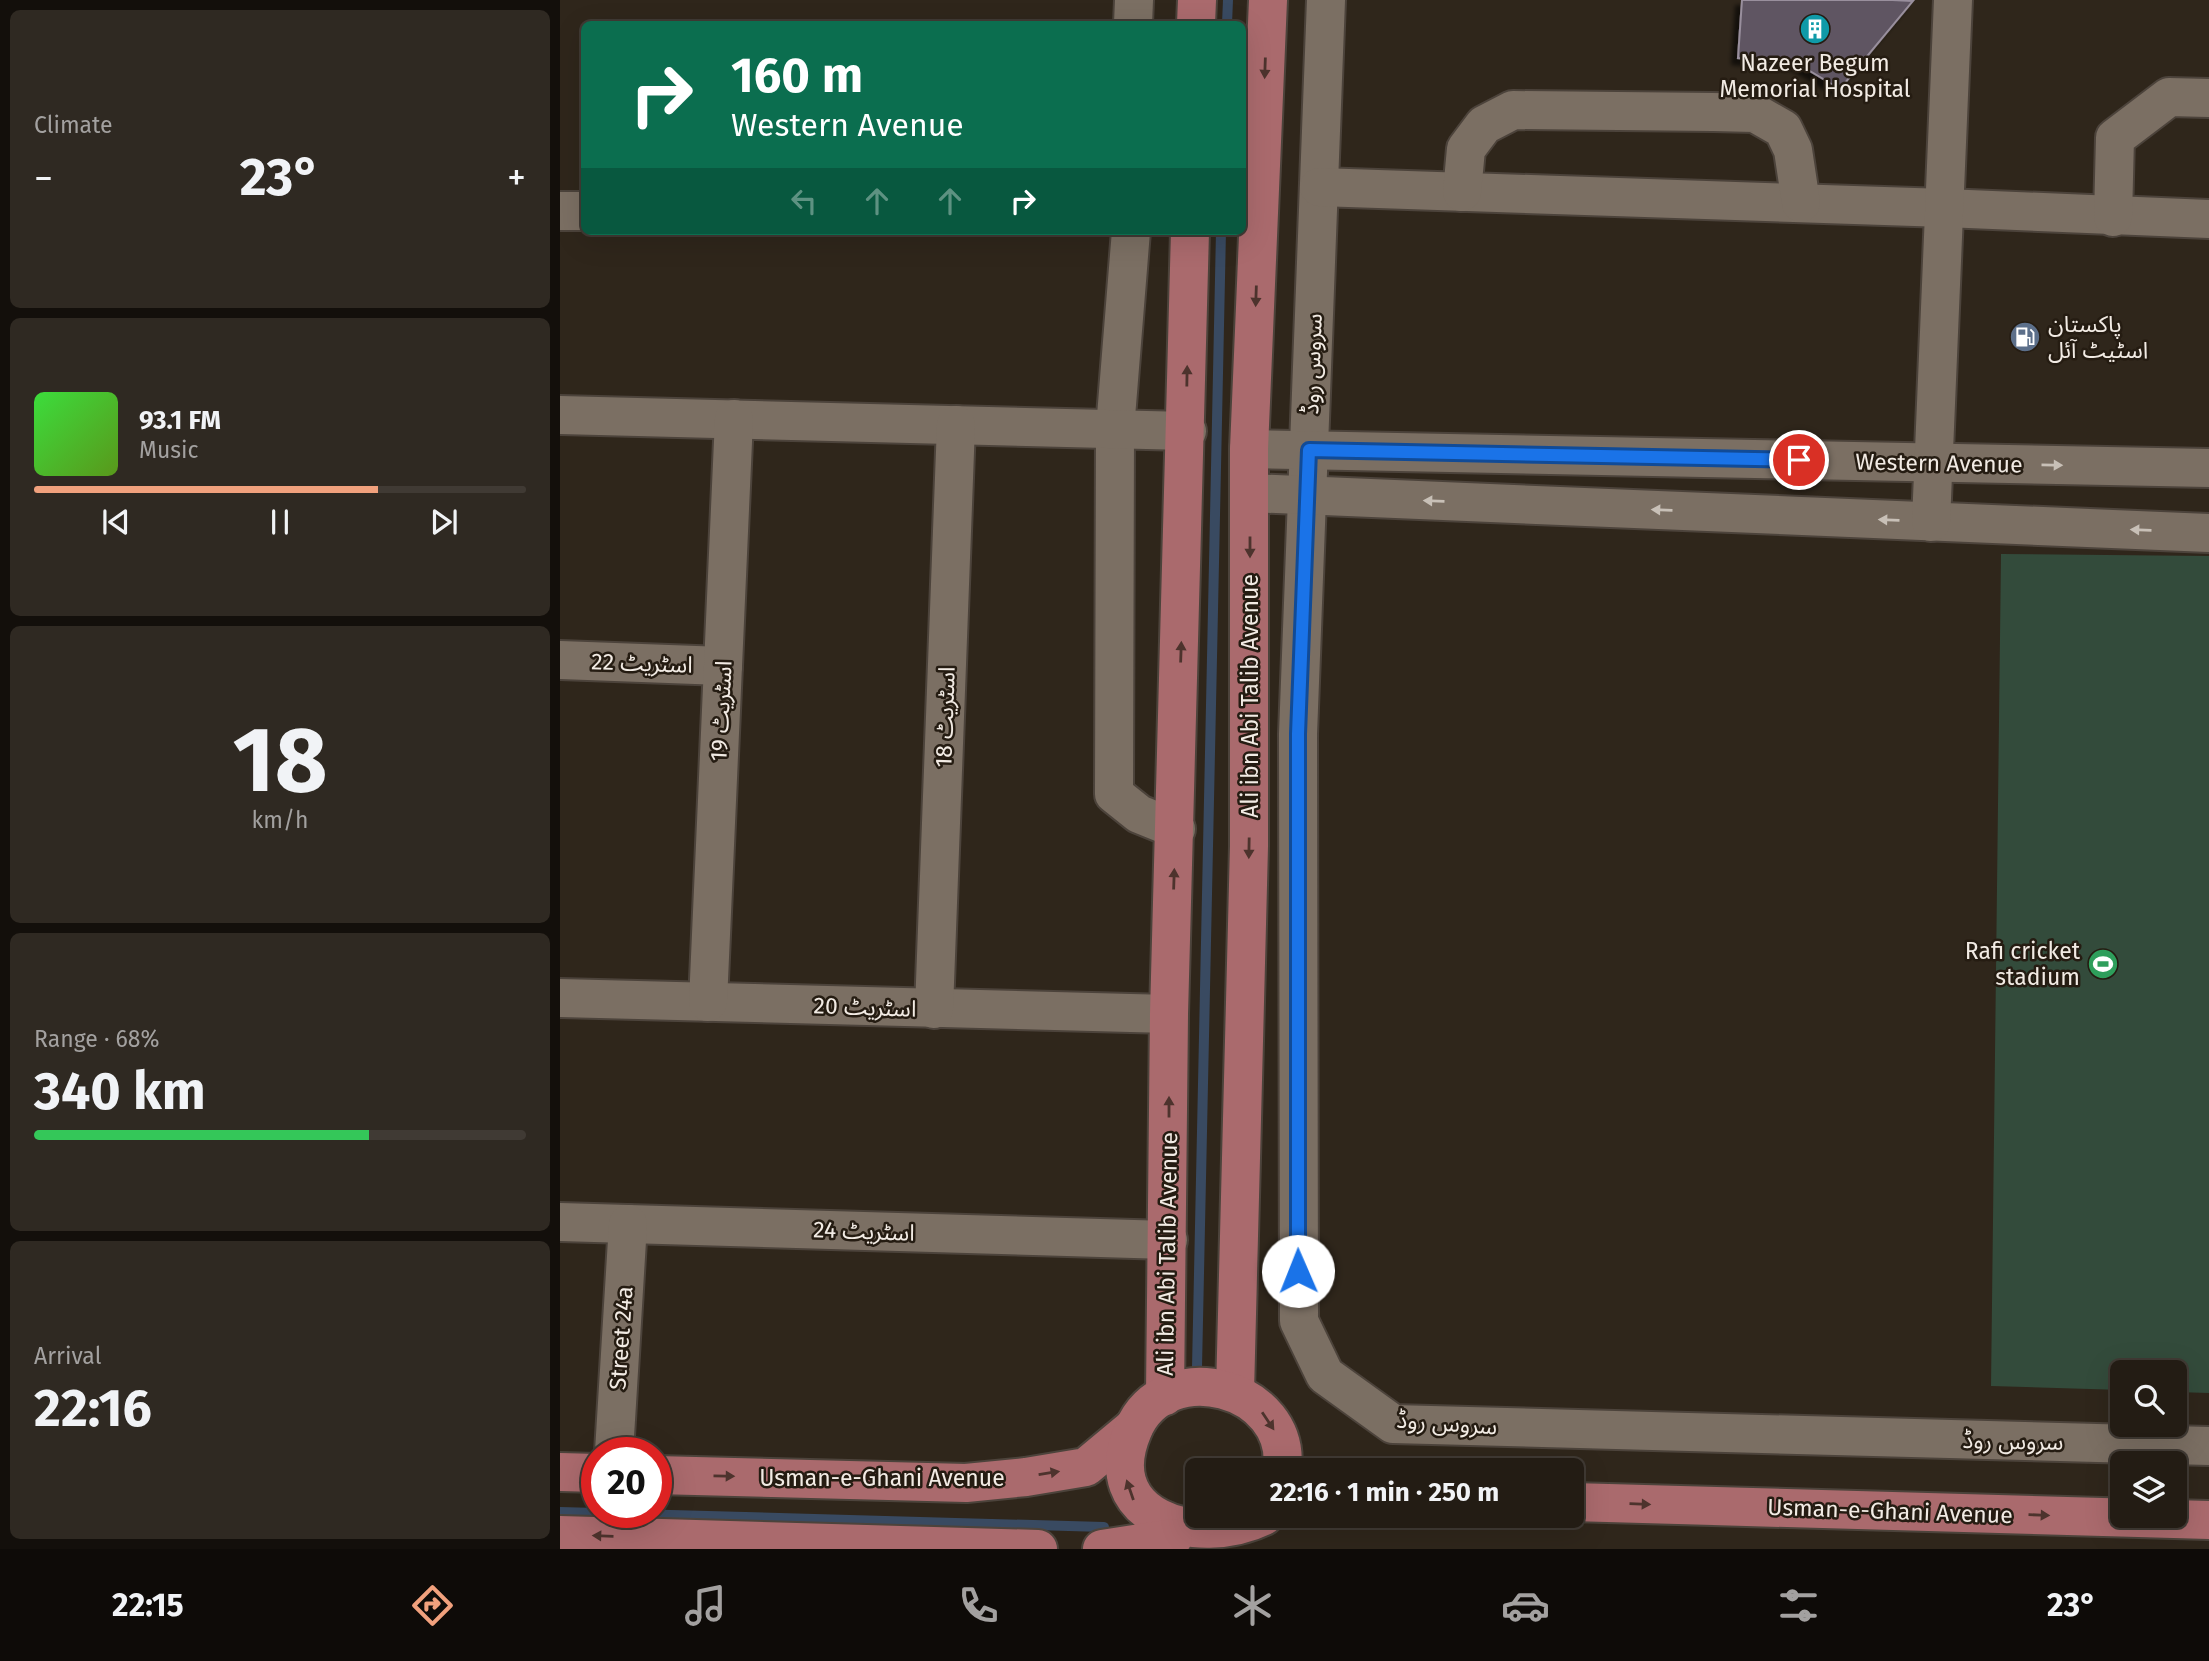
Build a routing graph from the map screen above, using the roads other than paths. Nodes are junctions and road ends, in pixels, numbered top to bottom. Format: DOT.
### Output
graph roads {
  1 [pos="1133,0"];
  2 [pos="1197,0"];
  3 [pos="1268,0"];
  4 [pos="1326,0"];
  5 [pos="1952,0"];
  6 [pos="1133,21"];
  7 [pos="1196,21"];
  8 [pos="2209,98"];
  9 [pos="1319,187"];
  10 [pos="1462,192"];
  11 [pos="1801,203"];
  12 [pos="1945,208"];
  13 [pos="560,211"];
  14 [pos="581,211"];
  15 [pos="2113,217"];
  16 [pos="2209,219"];
  17 [pos="1131,235"];
  18 [pos="1190,235"];
  19 [pos="560,415"];
  20 [pos="734,419"];
  21 [pos="956,425"];
  22 [pos="1115,429"];
  23 [pos="1186,431"];
  24 [pos="1249,449"];
  25 [pos="1309,450"];
  26 [pos="1935,463"];
  27 [pos="2209,468"];
  28 [pos="1250,493"];
  29 [pos="1307,495"];
  30 [pos="1931,522"];
  31 [pos="2209,533"];
  32 [pos="560,660"];
  33 [pos="723,666"];
  34 [pos="1176,829"];
  35 [pos="560,998"];
  36 [pos="708,1002"];
  37 [pos="934,1009"];
  38 [pos="1169,1014"];
  39 [pos="560,1222"];
  40 [pos="628,1224"];
  41 [pos="1168,1240"];
  42 [pos="1235,1392"];
  43 [pos="1165,1396"];
  44 [pos="1133,1427"];
  45 [pos="615,1437"];
  46 [pos="2209,1446"];
  47 [pos="1285,1458"];
  48 [pos="560,1472"];
  49 [pos="581,1473"];
  50 [pos="672,1475"];
  51 [pos="1584,1502"];
  52 [pos="2209,1520"];
  53 [pos="1251,1528"];
  54 [pos="560,1535"];
  55 [pos="1197,1543"];
  56 [pos="1038,1549"];
  57 [pos="1102,1549"];
  1 -- 6 [label="street"];
  2 -- 7 [label="main road"];
  3 -- 24 [label="main road, Ali ibn Abi Talib Avenue, one-way"];
  4 -- 9 [label="street, سروس روڈ"];
  5 -- 12 [label="street"];
  8 -- 15 [label="street"];
  9 -- 10 [label="street"];
  9 -- 25 [label="street, سروس روڈ"];
  10 -- 11 [label="street"];
  10 -- 11 [label="street"];
  11 -- 12 [label="street"];
  12 -- 15 [label="street"];
  12 -- 26 [label="street"];
  13 -- 14 [label="street"];
  15 -- 16 [label="street"];
  17 -- 22 [label="street"];
  23 -- 18 [label="main road, Ali ibn Abi Talib Avenue, one-way"];
  19 -- 20 [label="street"];
  20 -- 21 [label="street"];
  20 -- 33 [label="street, اسٹریٹ 19"];
  21 -- 22 [label="street"];
  21 -- 37 [label="street, اسٹریٹ 18"];
  22 -- 23 [label="street"];
  22 -- 34 [label="street"];
  34 -- 23 [label="main road, Ali ibn Abi Talib Avenue, one-way"];
  24 -- 25 [label="street, Western Avenue"];
  24 -- 28 [label="main road, Ali ibn Abi Talib Avenue"];
  25 -- 26 [label="street, Western Avenue"];
  25 -- 29 [label="street, سروس روڈ"];
  26 -- 27 [label="street, Western Avenue, one-way"];
  26 -- 30 [label="street"];
  28 -- 29 [label="street"];
  28 -- 42 [label="main road, Ali ibn Abi Talib Avenue, one-way"];
  30 -- 29 [label="street, one-way"];
  29 -- 46 [label="street, سروس روڈ"];
  31 -- 30 [label="street, one-way"];
  32 -- 33 [label="street, اسٹریٹ 22"];
  33 -- 36 [label="street, اسٹریٹ 19"];
  38 -- 34 [label="main road, Ali ibn Abi Talib Avenue, one-way"];
  35 -- 36 [label="street, اسٹریٹ 20"];
  36 -- 37 [label="street, اسٹریٹ 20"];
  37 -- 38 [label="street, اسٹریٹ 20"];
  41 -- 38 [label="main road, Ali ibn Abi Talib Avenue, one-way"];
  39 -- 40 [label="street, اسٹریٹ 24"];
  40 -- 41 [label="street, اسٹریٹ 24"];
  40 -- 45 [label="street, Street 24a"];
  41 -- 43 [label="main road, Ali ibn Abi Talib Avenue"];
  42 -- 43 [label="main road"];
  42 -- 47 [label="main road, one-way"];
  43 -- 44 [label="main road, Usman-e-Ghani Avenue"];
  50 -- 44 [label="main road, Usman-e-Ghani Avenue, one-way"];
  55 -- 44 [label="main road, one-way"];
  48 -- 49 [label="main road"];
  51 -- 52 [label="main road, Usman-e-Ghani Avenue, one-way"];
  53 -- 55 [label="main road"];
  56 -- 54 [label="main road, one-way"];
  55 -- 57 [label="main road"];
}
